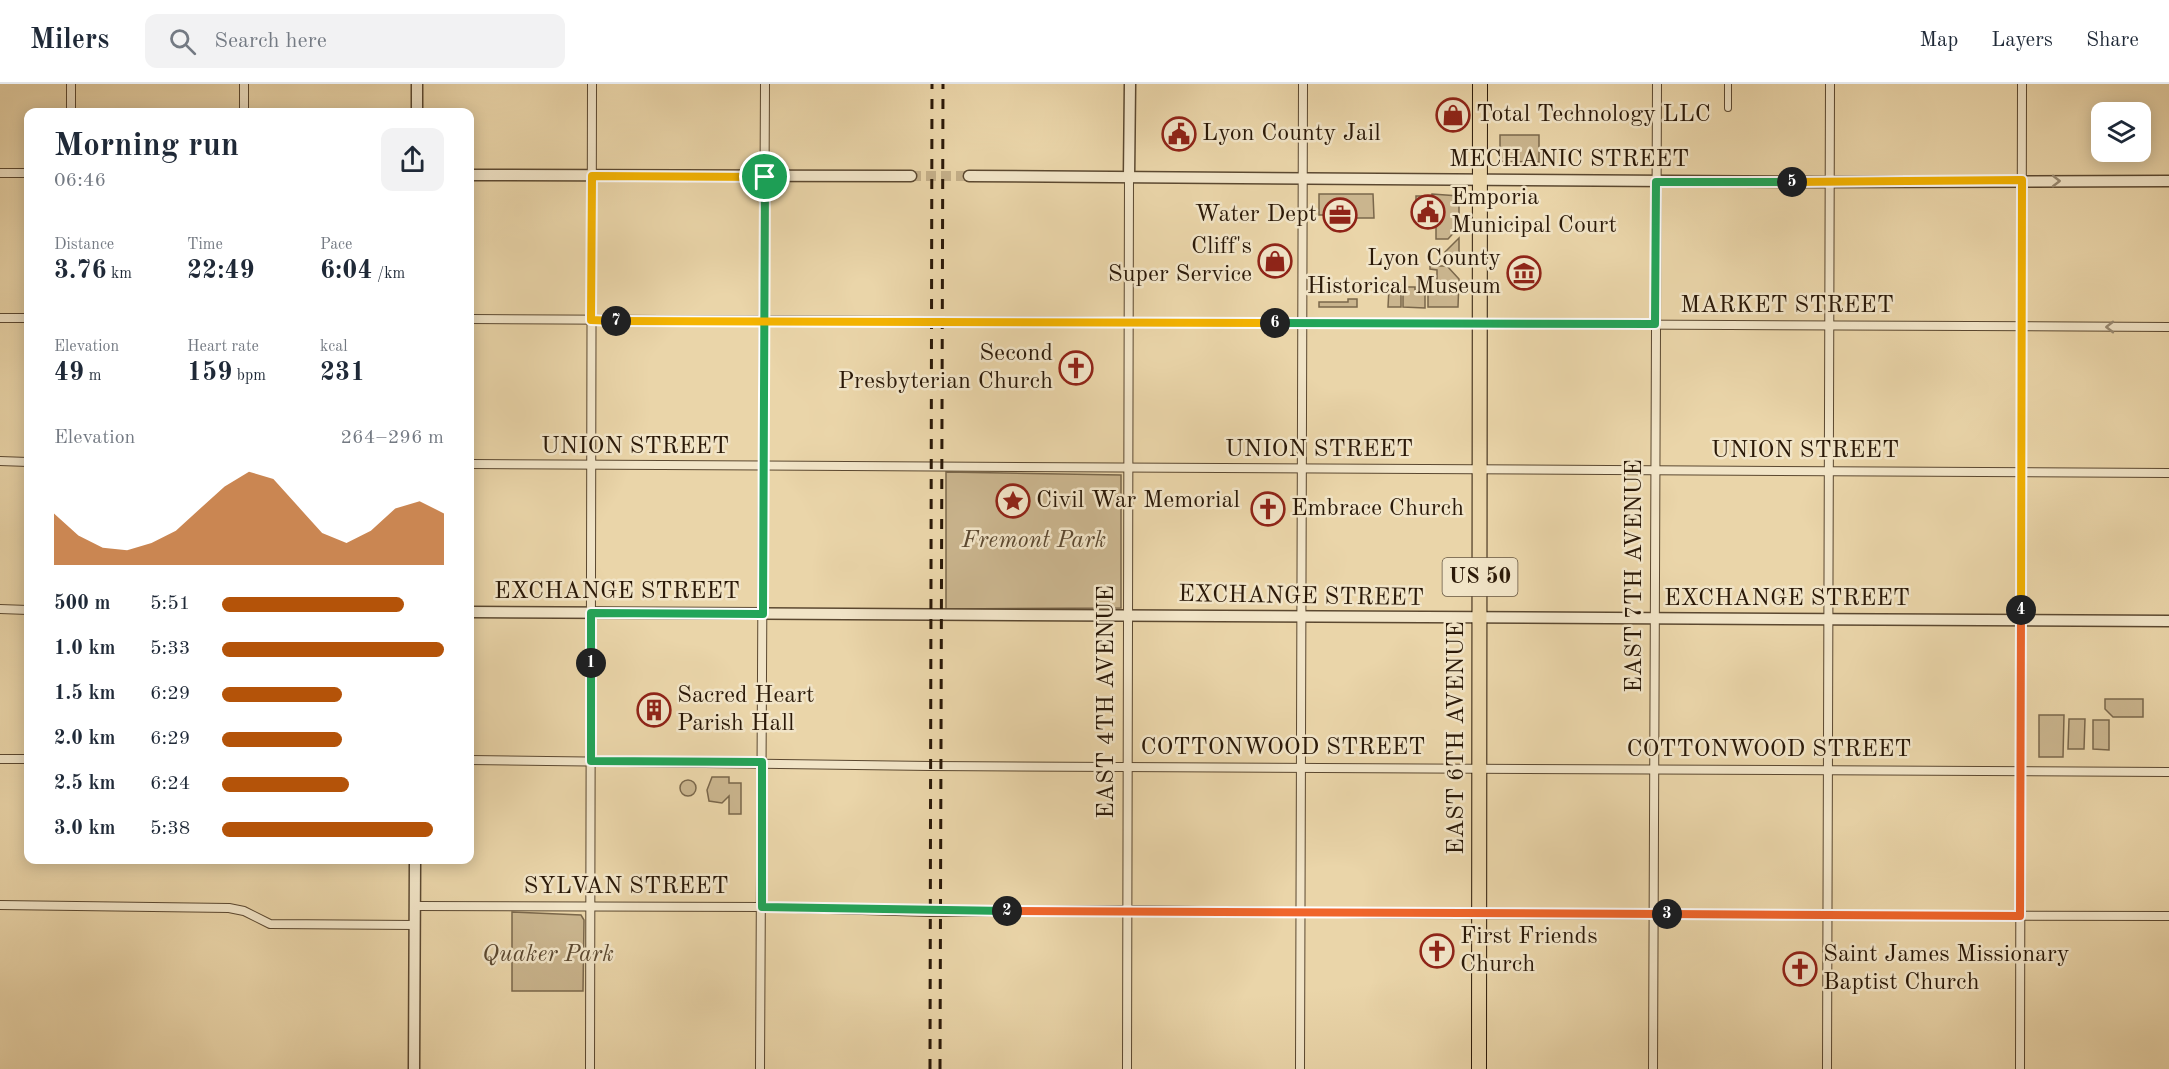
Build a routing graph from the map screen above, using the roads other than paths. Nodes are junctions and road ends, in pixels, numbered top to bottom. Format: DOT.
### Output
graph roads {
  1 [pos="71,84"];
  2 [pos="244,84"];
  3 [pos="417,84"];
  4 [pos="592,84"];
  5 [pos="765,84"];
  6 [pos="1130,84"];
  7 [pos="1303,84"];
  8 [pos="1480,84"];
  9 [pos="1657,84"];
  10 [pos="1728,84"];
  11 [pos="1830,84"];
  12 [pos="2022,84"];
  13 [pos="71,108"];
  14 [pos="244,108"];
  15 [pos="417,108"];
  16 [pos="1728,108"];
  17 [pos="0,172"];
  18 [pos="24,173"];
  19 [pos="474,176"];
  20 [pos="592,176"];
  21 [pos="911,176"];
  22 [pos="969,176"];
  23 [pos="765,177"];
  24 [pos="1129,177"];
  25 [pos="1303,180"];
  26 [pos="2022,180"];
  27 [pos="1480,181"];
  28 [pos="2169,181"];
  29 [pos="1656,182"];
  30 [pos="1829,183"];
  31 [pos="0,318"];
  32 [pos="24,318"];
  33 [pos="474,319"];
  34 [pos="591,320"];
  35 [pos="764,321"];
  36 [pos="1302,323"];
  37 [pos="1128,324"];
  38 [pos="1480,324"];
  39 [pos="1655,324"];
  40 [pos="1829,325"];
  41 [pos="2022,327"];
  42 [pos="2169,327"];
  43 [pos="0,461"];
  44 [pos="24,462"];
  45 [pos="474,464"];
  46 [pos="591,466"];
  47 [pos="763,467"];
  48 [pos="1128,469"];
  49 [pos="1302,469"];
  50 [pos="1480,470"];
  51 [pos="1655,470"];
  52 [pos="1828,471"];
  53 [pos="2021,471"];
  54 [pos="2169,473"];
  55 [pos="0,609"];
  56 [pos="24,610"];
  57 [pos="474,612"];
  58 [pos="591,613"];
  59 [pos="763,614"];
  60 [pos="1128,616"];
  61 [pos="1302,617"];
  62 [pos="1480,620"];
  63 [pos="1654,620"];
  64 [pos="2021,620"];
  65 [pos="1828,621"];
  66 [pos="2169,621"];
  67 [pos="0,759"];
  68 [pos="24,759"];
  69 [pos="474,760"];
  70 [pos="591,761"];
  71 [pos="762,762"];
  72 [pos="1128,766"];
  73 [pos="1301,767"];
  74 [pos="1479,768"];
  75 [pos="1654,769"];
  76 [pos="1828,769"];
  77 [pos="2020,771"];
  78 [pos="2169,772"];
  79 [pos="415,864"];
  80 [pos="0,905"];
  81 [pos="415,906"];
  82 [pos="591,906"];
  83 [pos="762,907"];
  84 [pos="1128,910"];
  85 [pos="1300,913"];
  86 [pos="1654,914"];
  87 [pos="1827,914"];
  88 [pos="1479,915"];
  89 [pos="2020,916"];
  90 [pos="2169,916"];
  91 [pos="415,925"];
  92 [pos="414,1069"];
  93 [pos="590,1069"];
  94 [pos="760,1069"];
  95 [pos="1127,1069"];
  96 [pos="1300,1069"];
  97 [pos="1479,1069"];
  98 [pos="1653,1069"];
  99 [pos="1827,1069"];
  100 [pos="2019,1069"];
  1 -- 13 [label="street"];
  2 -- 14 [label="street"];
  3 -- 15 [label="street"];
  4 -- 20 [label="street"];
  5 -- 23 [label="street"];
  6 -- 24 [label="street, EAST 4TH AVENUE"];
  7 -- 25 [label="street"];
  8 -- 27 [label="main road, EAST 6TH AVENUE / US 50"];
  9 -- 29 [label="street, EAST 7TH AVENUE"];
  10 -- 16 [label="street"];
  11 -- 30 [label="street"];
  12 -- 26 [label="street"];
  17 -- 18 [label="street"];
  19 -- 20 [label="street"];
  20 -- 23 [label="street"];
  20 -- 34 [label="street"];
  21 -- 23 [label="street"];
  22 -- 24 [label="street, MECHANIC STREET"];
  23 -- 35 [label="street"];
  24 -- 25 [label="street, MECHANIC STREET"];
  24 -- 37 [label="street, EAST 4TH AVENUE"];
  25 -- 27 [label="street, MECHANIC STREET"];
  25 -- 36 [label="street"];
  26 -- 28 [label="street, MECHANIC STREET, one-way"];
  26 -- 30 [label="street, MECHANIC STREET"];
  26 -- 41 [label="street"];
  27 -- 29 [label="street, MECHANIC STREET"];
  27 -- 38 [label="main road, EAST 6TH AVENUE / US 50"];
  29 -- 30 [label="street, MECHANIC STREET"];
  29 -- 39 [label="street, EAST 7TH AVENUE"];
  30 -- 40 [label="street"];
  31 -- 32 [label="street"];
  33 -- 34 [label="street, MARKET STREET"];
  34 -- 35 [label="street, MARKET STREET"];
  34 -- 46 [label="street"];
  35 -- 37 [label="street, MARKET STREET"];
  35 -- 47 [label="street"];
  36 -- 37 [label="street, MARKET STREET"];
  36 -- 38 [label="street, MARKET STREET"];
  36 -- 49 [label="street"];
  37 -- 48 [label="street, EAST 4TH AVENUE"];
  38 -- 39 [label="street, MARKET STREET"];
  38 -- 50 [label="main road, EAST 6TH AVENUE / US 50"];
  39 -- 40 [label="street, MARKET STREET"];
  39 -- 51 [label="street, EAST 7TH AVENUE"];
  40 -- 41 [label="street, MARKET STREET"];
  40 -- 52 [label="street"];
  42 -- 41 [label="street, MARKET STREET, one-way"];
  41 -- 53 [label="street"];
  43 -- 44 [label="street"];
  45 -- 46 [label="street, UNION STREET"];
  46 -- 47 [label="street, UNION STREET"];
  46 -- 58 [label="street"];
  47 -- 48 [label="street, UNION STREET"];
  47 -- 59 [label="street"];
  48 -- 49 [label="street, UNION STREET"];
  48 -- 60 [label="street, EAST 4TH AVENUE"];
  49 -- 50 [label="street, UNION STREET"];
  49 -- 61 [label="street"];
  50 -- 51 [label="street, UNION STREET"];
  50 -- 62 [label="main road, EAST 6TH AVENUE / US 50"];
  51 -- 52 [label="street, UNION STREET"];
  51 -- 63 [label="street, EAST 7TH AVENUE"];
  52 -- 53 [label="street, UNION STREET"];
  52 -- 65 [label="street"];
  53 -- 54 [label="street, UNION STREET"];
  53 -- 64 [label="street"];
  55 -- 56 [label="street"];
  57 -- 58 [label="street, EXCHANGE STREET"];
  58 -- 59 [label="street, EXCHANGE STREET"];
  58 -- 70 [label="street"];
  59 -- 60 [label="street, EXCHANGE STREET"];
  59 -- 71 [label="street"];
  60 -- 61 [label="street, EXCHANGE STREET"];
  60 -- 72 [label="street, EAST 4TH AVENUE"];
  61 -- 62 [label="street, EXCHANGE STREET"];
  61 -- 73 [label="street"];
  62 -- 63 [label="street, EXCHANGE STREET"];
  62 -- 74 [label="main road, EAST 6TH AVENUE / US 50"];
  63 -- 65 [label="street, EXCHANGE STREET"];
  63 -- 75 [label="street, EAST 7TH AVENUE"];
  64 -- 65 [label="street, EXCHANGE STREET"];
  64 -- 66 [label="street, EXCHANGE STREET"];
  64 -- 77 [label="street"];
  65 -- 76 [label="street"];
  67 -- 68 [label="street"];
  69 -- 70 [label="street, COTTONWOOD STREET"];
  70 -- 71 [label="street, COTTONWOOD STREET"];
  70 -- 82 [label="street"];
  71 -- 72 [label="street, COTTONWOOD STREET"];
  71 -- 83 [label="street"];
  72 -- 73 [label="street, COTTONWOOD STREET"];
  72 -- 84 [label="street, EAST 4TH AVENUE"];
  73 -- 74 [label="street, COTTONWOOD STREET"];
  73 -- 85 [label="street"];
  74 -- 75 [label="street, COTTONWOOD STREET"];
  74 -- 88 [label="main road, EAST 6TH AVENUE / US 50"];
  75 -- 76 [label="street, COTTONWOOD STREET"];
  75 -- 86 [label="street, EAST 7TH AVENUE"];
  76 -- 77 [label="street, COTTONWOOD STREET"];
  76 -- 87 [label="street"];
  77 -- 78 [label="street, COTTONWOOD STREET"];
  77 -- 89 [label="street"];
  79 -- 81 [label="street"];
  80 -- 91 [label="street"];
  81 -- 82 [label="street, SYLVAN STREET"];
  81 -- 91 [label="street"];
  82 -- 83 [label="street, SYLVAN STREET"];
  82 -- 93 [label="street"];
  83 -- 84 [label="street, SYLVAN STREET"];
  83 -- 94 [label="street"];
  84 -- 85 [label="street, SYLVAN STREET"];
  84 -- 95 [label="street, EAST 4TH AVENUE"];
  85 -- 88 [label="street, SYLVAN STREET"];
  85 -- 96 [label="street"];
  86 -- 87 [label="street, SYLVAN STREET"];
  86 -- 88 [label="street, SYLVAN STREET"];
  86 -- 98 [label="street, EAST 7TH AVENUE"];
  87 -- 89 [label="street, SYLVAN STREET"];
  87 -- 99 [label="street"];
  88 -- 97 [label="main road, EAST 6TH AVENUE / US 50"];
  89 -- 90 [label="street, SYLVAN STREET"];
  89 -- 100 [label="street"];
  91 -- 92 [label="street"];
}
